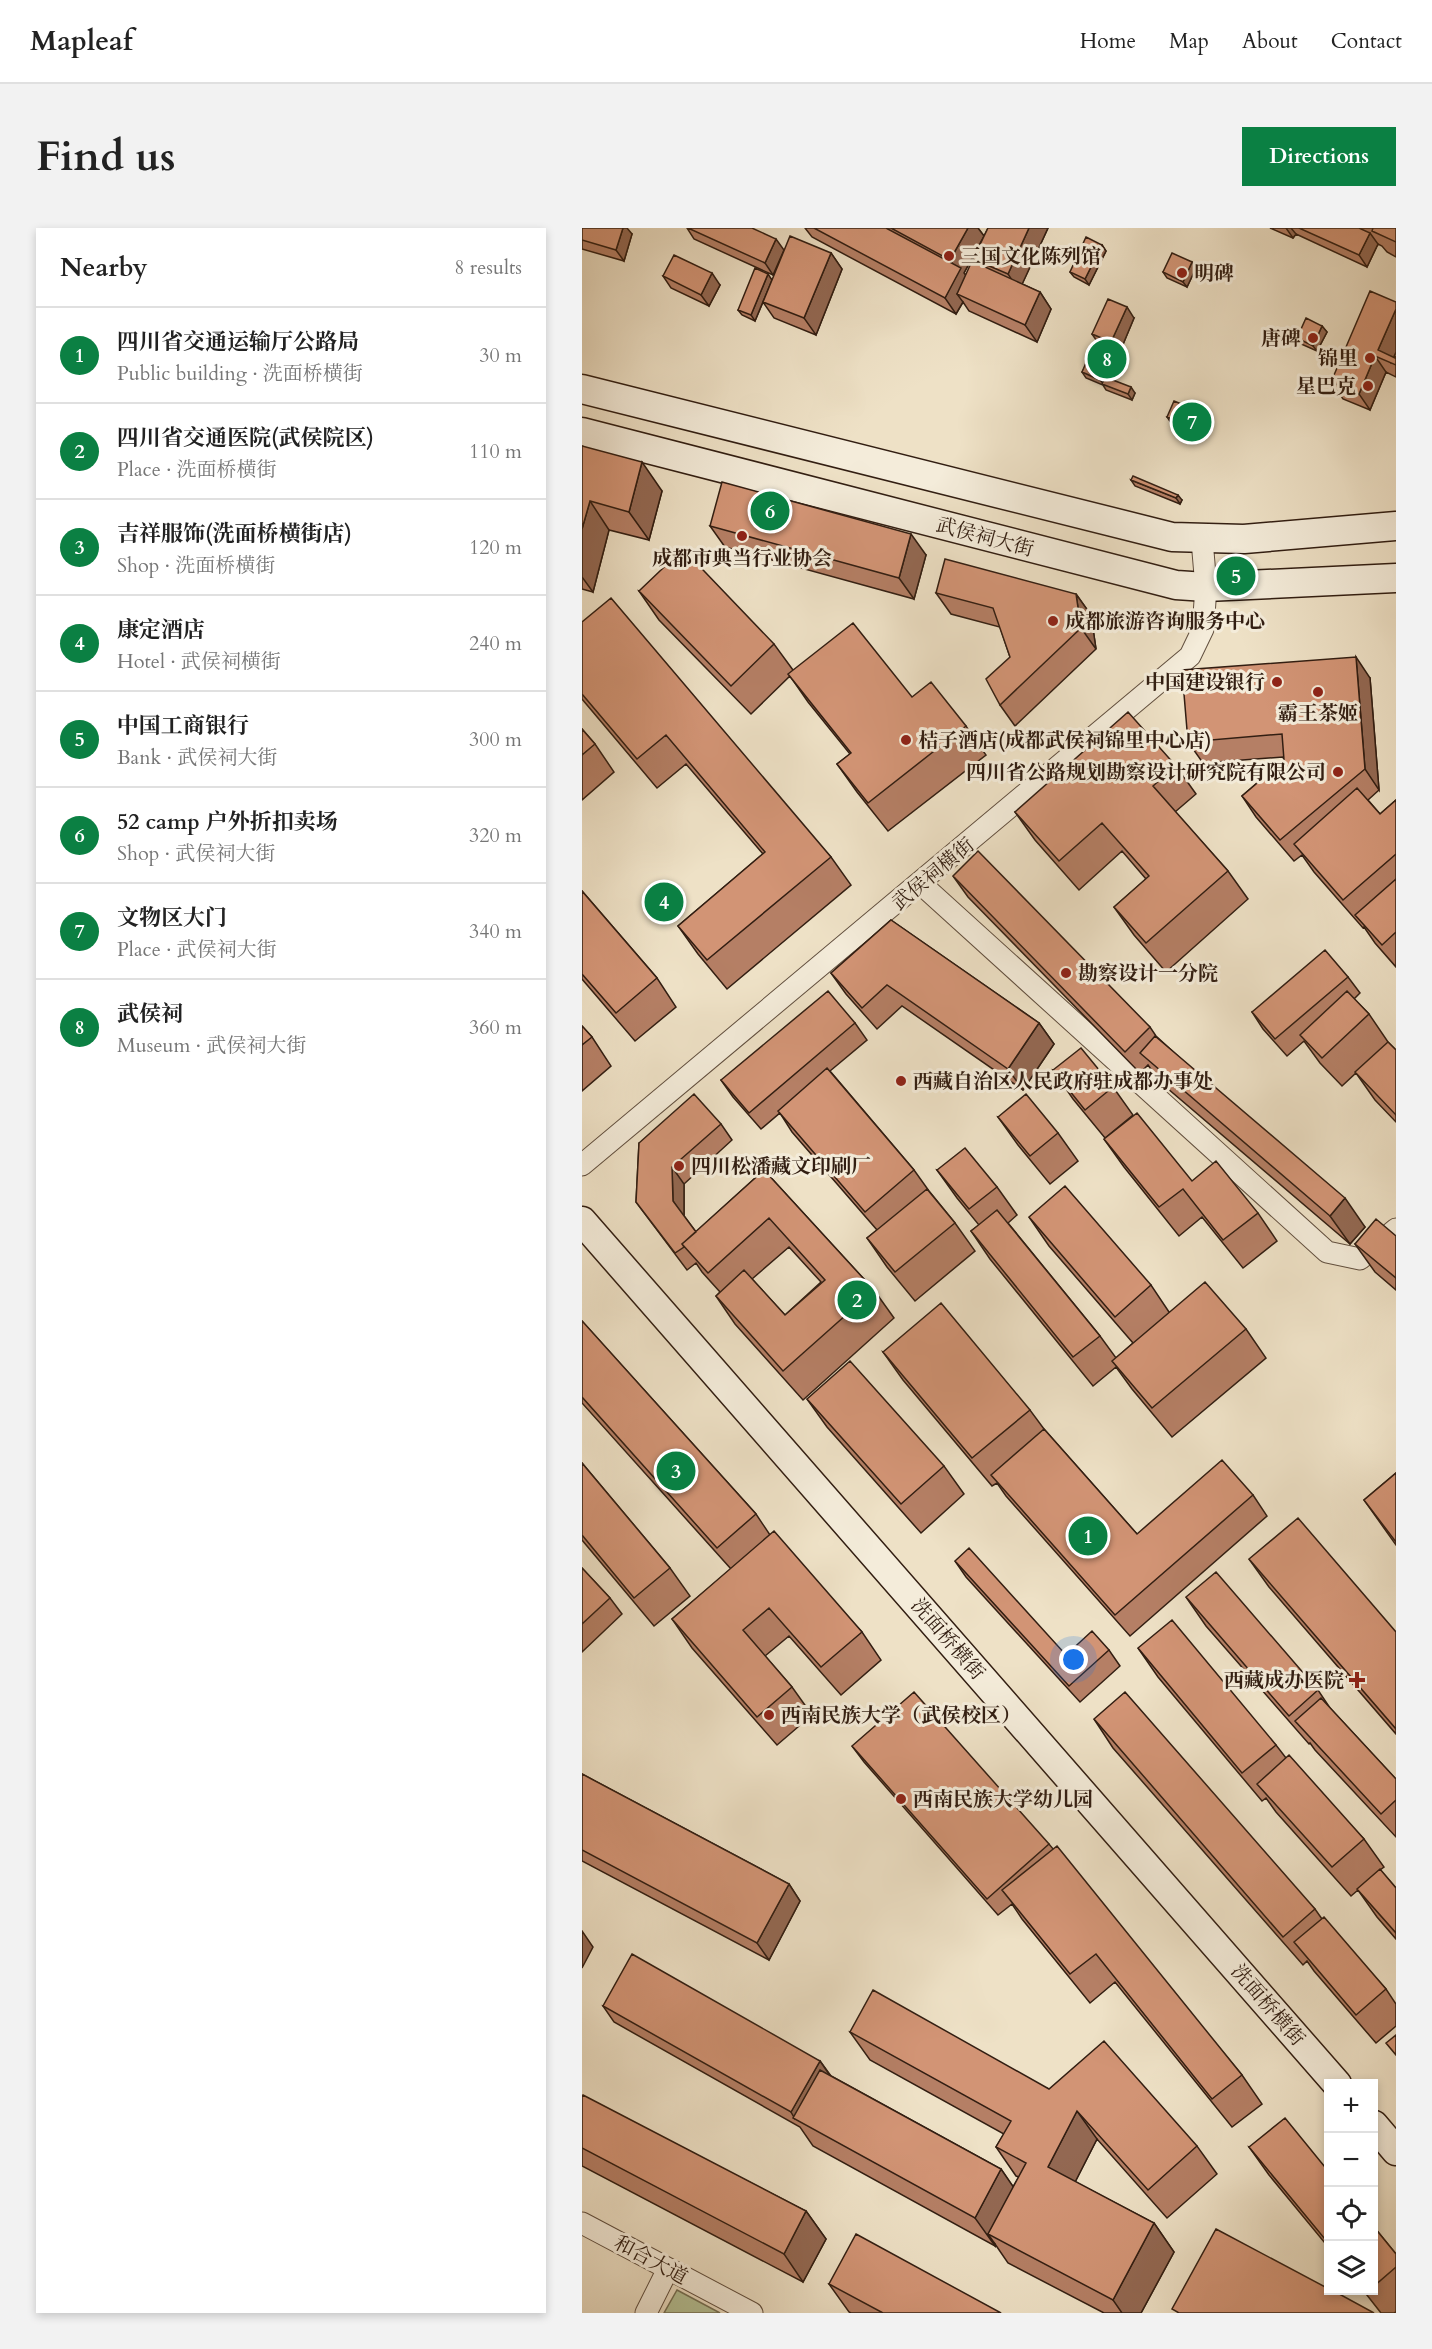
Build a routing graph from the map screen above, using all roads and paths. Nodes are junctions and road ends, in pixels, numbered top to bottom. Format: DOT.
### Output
graph roads {
  1 [pos="582,389"];
  2 [pos="582,432"];
  3 [pos="1396,526"];
  4 [pos="1202,540"];
  5 [pos="1396,578"];
  6 [pos="1206,587"];
  7 [pos="921,884"];
  8 [pos="582,1165"];
  9 [pos="582,1221"];
  10 [pos="1396,1229"];
  11 [pos="1333,2079"];
  12 [pos="1378,2131"];
  13 [pos="1396,2151"];
  14 [pos="582,2223"];
  15 [pos="668,2269"];
  16 [pos="646,2313"];
  17 [pos="752,2313"];
  1 -- 4 [label="main road"];
  2 -- 6 [label="main road, 武侯祠大街"];
  3 -- 4 [label="main road"];
  4 -- 6 [label="street, 武侯祠横街"];
  5 -- 6 [label="main road, 武侯祠大街"];
  6 -- 7 [label="street, 武侯祠横街"];
  7 -- 8 [label="street, 武侯祠横街"];
  7 -- 10 [label="street"];
  9 -- 11 [label="main road, 洗面桥横街"];
  12 -- 13 [label="main road"];
  14 -- 15 [label="street, 和合大道"];
  15 -- 16 [label="street"];
  15 -- 17 [label="street, 和合大道"];
}
